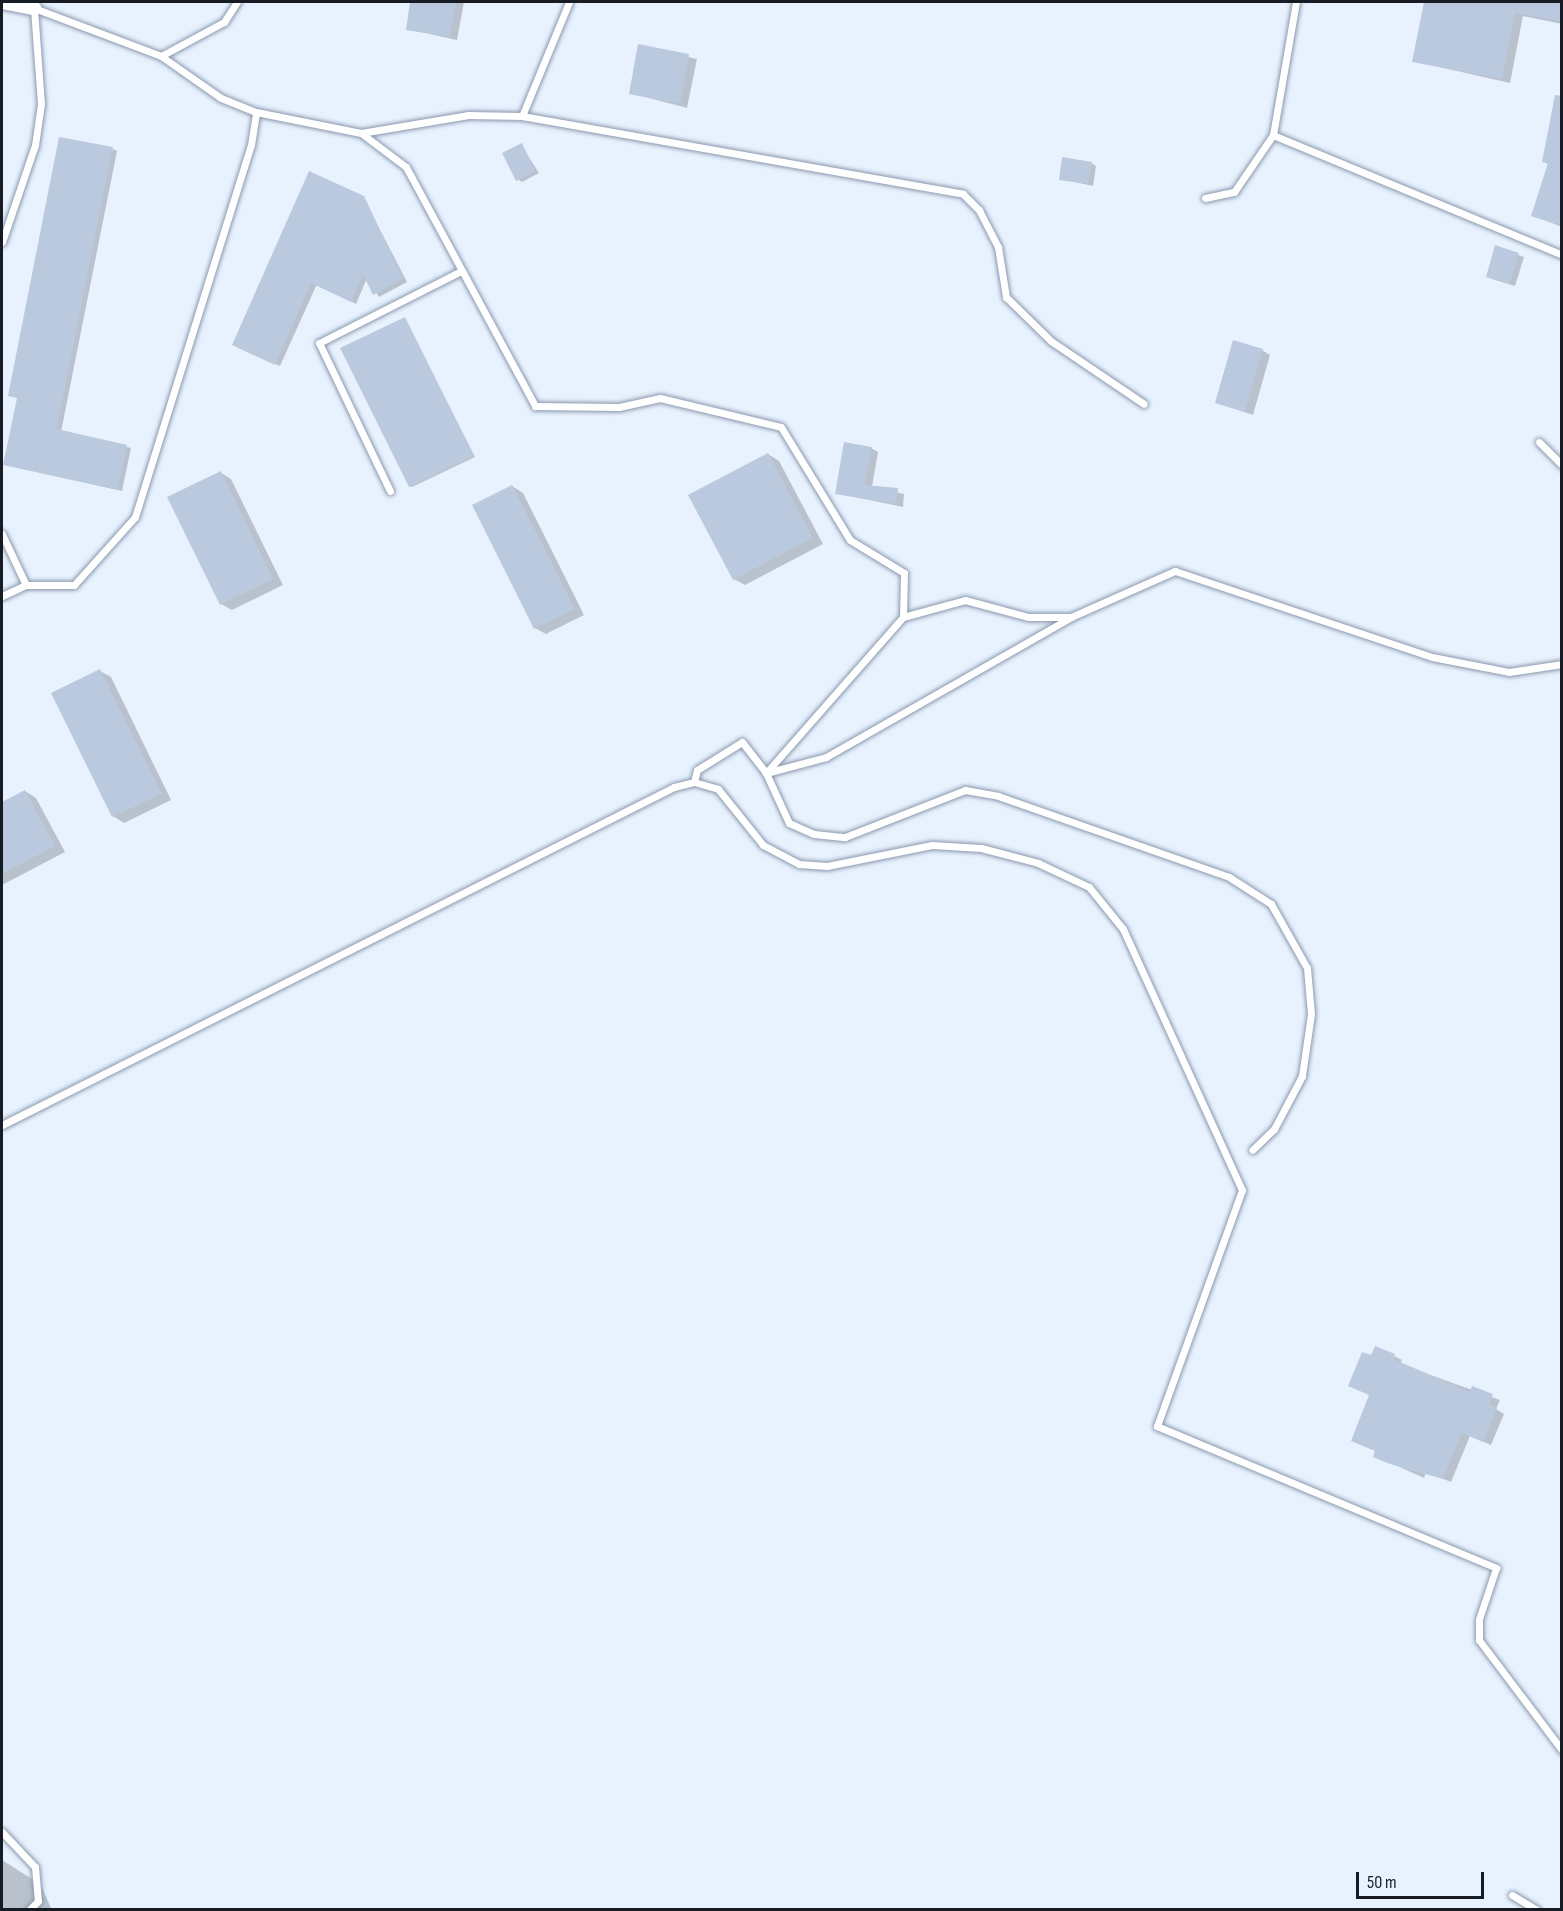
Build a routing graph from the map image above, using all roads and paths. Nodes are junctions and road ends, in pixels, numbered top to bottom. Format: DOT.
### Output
graph roads {
  1 [pos="2,2"];
  2 [pos="237,2"];
  3 [pos="569,2"];
  4 [pos="1296,2"];
  5 [pos="34,4"];
  6 [pos="161,56"];
  7 [pos="256,112"];
  8 [pos="522,116"];
  9 [pos="361,133"];
  10 [pos="1273,135"];
  11 [pos="1205,198"];
  12 [pos="2,242"];
  13 [pos="1562,255"];
  14 [pos="461,271"];
  15 [pos="1144,404"];
  16 [pos="1539,442"];
  17 [pos="1562,465"];
  18 [pos="390,491"];
  19 [pos="2,534"];
  20 [pos="26,585"];
  21 [pos="2,596"];
  22 [pos="903,617"];
  23 [pos="1071,617"];
  24 [pos="1562,664"];
  25 [pos="766,773"];
  26 [pos="694,782"];
  27 [pos="2,1125"];
  28 [pos="1252,1150"];
  29 [pos="1562,1750"];
  30 [pos="2,1832"];
  31 [pos="1512,1895"];
  32 [pos="29,1910"];
  33 [pos="1537,1910"];
  1 -- 5 [label="street"];
  2 -- 6 [label="lane"];
  3 -- 8 [label="lane"];
  4 -- 10 [label="lane"];
  5 -- 6 [label="lane"];
  5 -- 12 [label="lane"];
  6 -- 7 [label="lane"];
  7 -- 9 [label="lane"];
  7 -- 20 [label="lane"];
  8 -- 9 [label="lane"];
  8 -- 15 [label="lane"];
  9 -- 14 [label="lane"];
  10 -- 11 [label="lane"];
  10 -- 13 [label="lane"];
  14 -- 18 [label="lane"];
  14 -- 22 [label="lane"];
  16 -- 17 [label="lane"];
  19 -- 20 [label="lane"];
  20 -- 21 [label="lane"];
  22 -- 23 [label="lane"];
  22 -- 25 [label="lane"];
  23 -- 24 [label="lane"];
  23 -- 25 [label="lane"];
  25 -- 26 [label="lane"];
  25 -- 28 [label="lane"];
  26 -- 27 [label="lane"];
  26 -- 29 [label="lane"];
  30 -- 32 [label="lane"];
  31 -- 33 [label="lane"];
}
